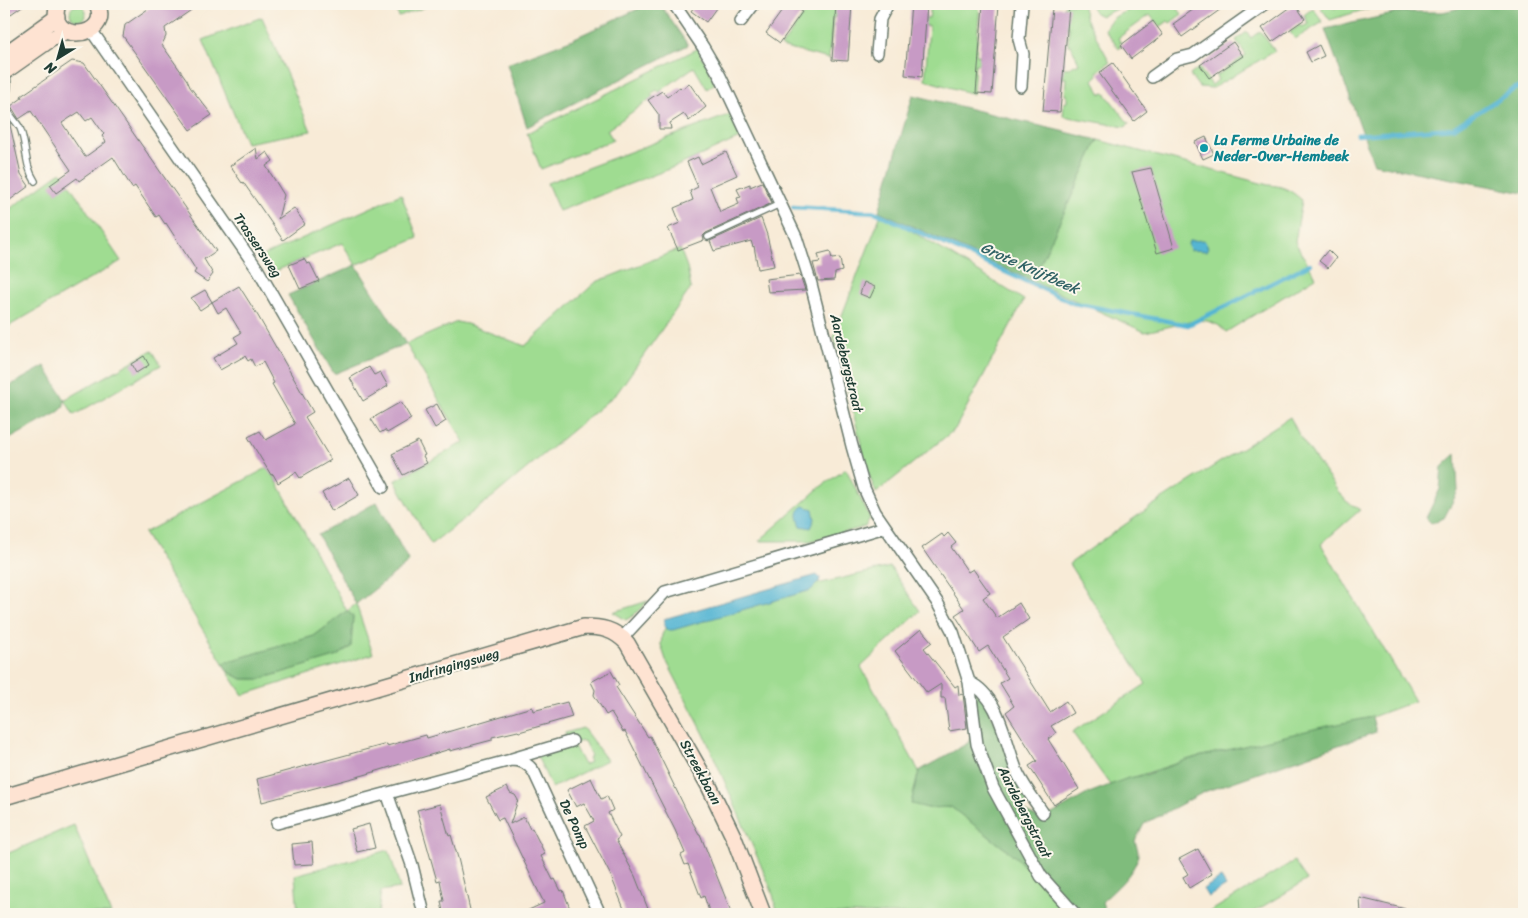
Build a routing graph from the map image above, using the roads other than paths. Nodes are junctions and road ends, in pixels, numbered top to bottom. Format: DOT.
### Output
graph roads {
  1 [pos="674,4"];
  2 [pos="754,4"];
  3 [pos="888,4"];
  4 [pos="1022,4"];
  5 [pos="1265,4"];
  6 [pos="100,5"];
  7 [pos="1253,7"];
  8 [pos="58,10"];
  9 [pos="741,22"];
  10 [pos="91,30"];
  11 [pos="66,31"];
  12 [pos="877,53"];
  13 [pos="4,55"];
  14 [pos="4,72"];
  15 [pos="1152,77"];
  16 [pos="1021,86"];
  17 [pos="35,181"];
  18 [pos="780,204"];
  19 [pos="708,237"];
  20 [pos="383,487"];
  21 [pos="886,527"];
  22 [pos="622,638"];
  23 [pos="969,682"];
  24 [pos="572,741"];
  25 [pos="511,760"];
  26 [pos="387,793"];
  27 [pos="4,797"];
  28 [pos="1043,813"];
  29 [pos="277,823"];
  30 [pos="424,914"];
  31 [pos="600,914"];
  32 [pos="763,914"];
  33 [pos="1075,914"];
  1 -- 18 [label="street, Aardebergstraat"];
  2 -- 9 [label="street"];
  3 -- 12 [label="street"];
  4 -- 16 [label="street"];
  5 -- 7 [label="street"];
  6 -- 10 [label="street"];
  7 -- 15 [label="street"];
  8 -- 11 [label="street"];
  8 -- 13 [label="street"];
  10 -- 11 [label="street"];
  10 -- 20 [label="street, Trassersweg"];
  11 -- 14 [label="street"];
  14 -- 17 [label="lane"];
  18 -- 19 [label="lane"];
  18 -- 21 [label="street, Aardebergstraat"];
  21 -- 22 [label="street"];
  21 -- 23 [label="street, Aardebergstraat"];
  22 -- 27 [label="street, Indringingsweg"];
  22 -- 32 [label="street, Streekbaan"];
  23 -- 28 [label="street, Aardebergstraat"];
  23 -- 33 [label="street, Aardebergstraat"];
  24 -- 25 [label="street"];
  25 -- 26 [label="street"];
  25 -- 31 [label="street, De Pomp"];
  26 -- 29 [label="street"];
  26 -- 30 [label="street"];
}
